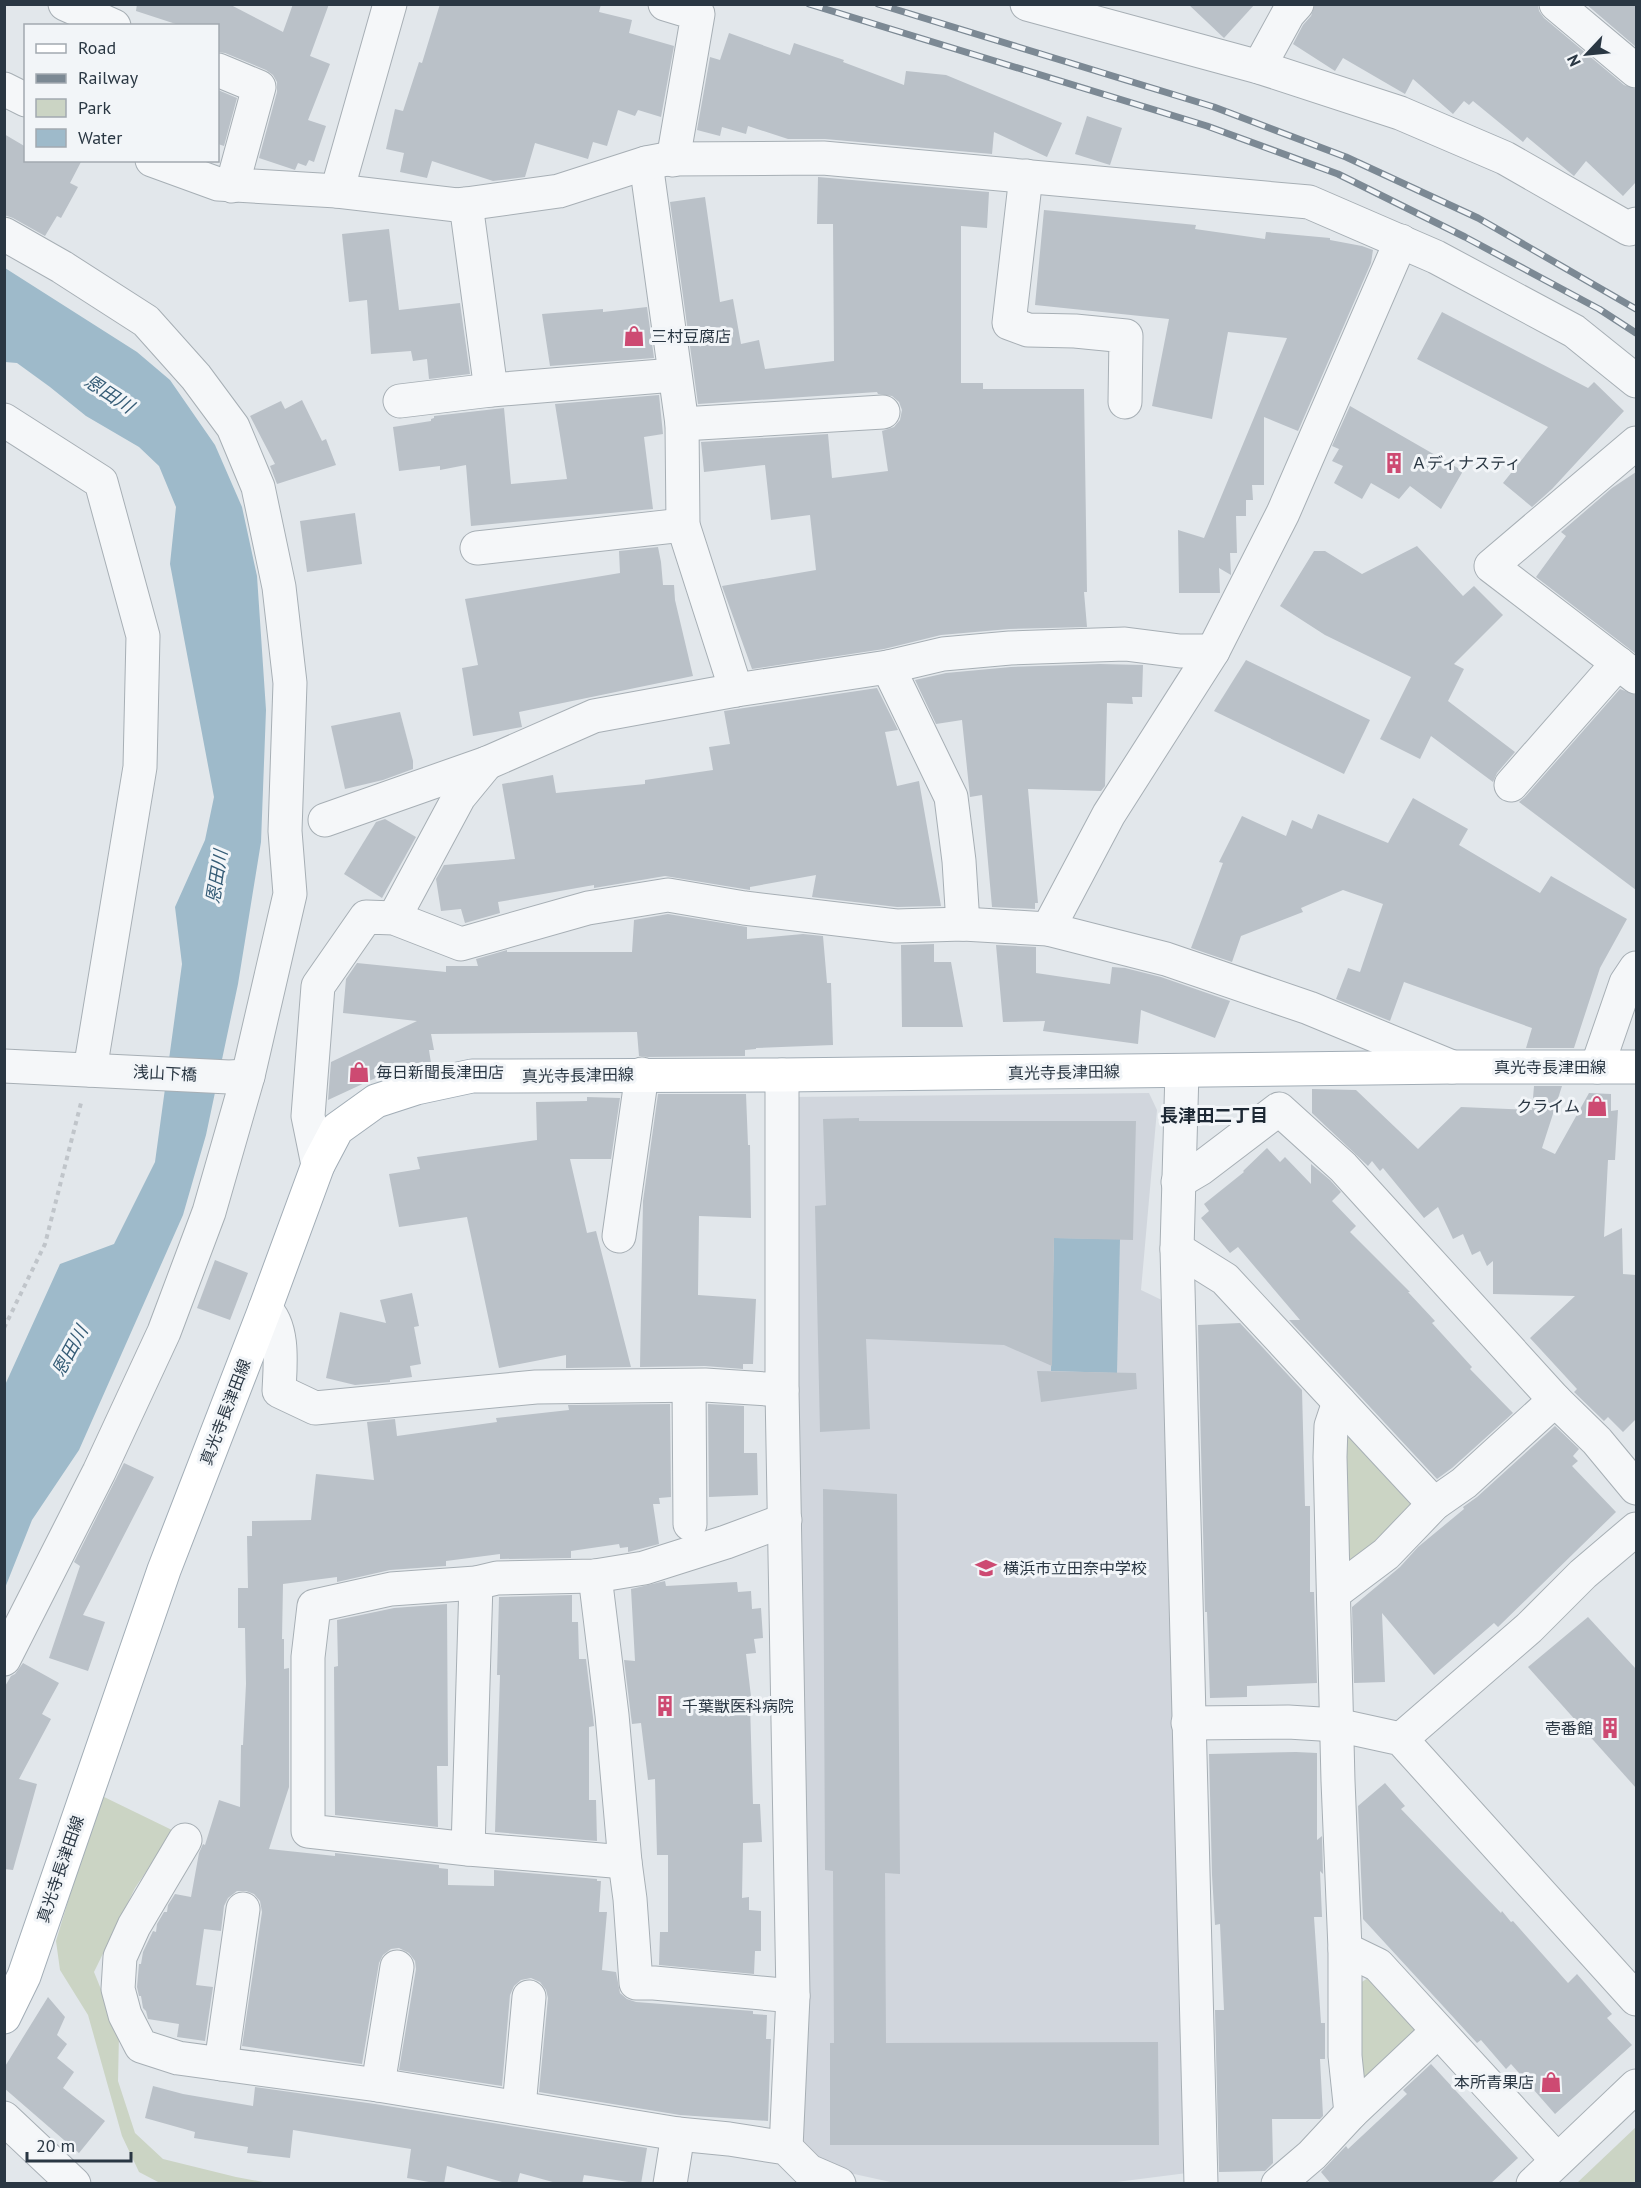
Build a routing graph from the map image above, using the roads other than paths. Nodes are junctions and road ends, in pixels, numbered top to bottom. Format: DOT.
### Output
graph roads {
  1 [pos="65,4"];
  2 [pos="390,4"];
  3 [pos="665,4"];
  4 [pos="1027,4"];
  5 [pos="1556,4"];
  6 [pos="1287,8"];
  7 [pos="110,24"];
  8 [pos="1259,67"];
  9 [pos="219,69"];
  10 [pos="1636,70"];
  11 [pos="4,89"];
  12 [pos="24,99"];
  13 [pos="158,162"];
  14 [pos="659,162"];
  15 [pos="1026,176"];
  16 [pos="232,186"];
  17 [pos="337,190"];
  18 [pos="466,204"];
  19 [pos="1636,224"];
  20 [pos="4,234"];
  21 [pos="1401,241"];
  22 [pos="674,375"];
  23 [pos="1636,381"];
  24 [pos="491,390"];
  25 [pos="400,401"];
  26 [pos="1125,402"];
  27 [pos="883,412"];
  28 [pos="4,420"];
  29 [pos="682,424"];
  30 [pos="1636,443"];
  31 [pos="683,525"];
  32 [pos="477,548"];
  33 [pos="1213,651"];
  34 [pos="888,667"];
  35 [pos="1628,670"];
  36 [pos="736,690"];
  37 [pos="487,763"];
  38 [pos="1511,785"];
  39 [pos="325,820"];
  40 [pos="394,918"];
  41 [pos="963,924"];
  42 [pos="1048,929"];
  43 [pos="1636,968"];
  44 [pos="4,1066"];
  45 [pos="1597,1066"];
  46 [pos="1452,1067"];
  47 [pos="1636,1067"];
  48 [pos="95,1070"];
  49 [pos="1182,1071"];
  50 [pos="642,1074"];
  51 [pos="782,1075"];
  52 [pos="238,1077"];
  53 [pos="318,1165"];
  54 [pos="1178,1182"];
  55 [pos="619,1236"];
  56 [pos="1177,1249"];
  57 [pos="265,1309"];
  58 [pos="689,1386"];
  59 [pos="782,1390"];
  60 [pos="1555,1400"];
  61 [pos="1339,1402"];
  62 [pos="1631,1469"];
  63 [pos="1434,1504"];
  64 [pos="785,1520"];
  65 [pos="690,1524"];
  66 [pos="1636,1529"];
  67 [pos="595,1576"];
  68 [pos="476,1583"];
  69 [pos="1334,1593"];
  70 [pos="4,1659"];
  71 [pos="1188,1723"];
  72 [pos="1337,1725"];
  73 [pos="1401,1739"];
  74 [pos="185,1840"];
  75 [pos="468,1848"];
  76 [pos="625,1862"];
  77 [pos="243,1909"];
  78 [pos="1345,1948"];
  79 [pos="397,1967"];
  80 [pos="793,1996"];
  81 [pos="529,1997"];
  82 [pos="1636,1999"];
  83 [pos="4,2017"];
  84 [pos="1438,2031"];
  85 [pos="221,2064"];
  86 [pos="378,2085"];
  87 [pos="1636,2086"];
  88 [pos="519,2107"];
  89 [pos="1351,2113"];
  90 [pos="4,2118"];
  91 [pos="678,2134"];
  92 [pos="786,2148"];
  93 [pos="1557,2160"];
  94 [pos="74,2184"];
  95 [pos="670,2184"];
  96 [pos="839,2184"];
  97 [pos="1201,2184"];
  98 [pos="1278,2184"];
  99 [pos="1533,2184"];
  1 -- 7 [label="street"];
  2 -- 17 [label="street"];
  3 -- 14 [label="street"];
  4 -- 8 [label="street"];
  5 -- 10 [label="street"];
  6 -- 8 [label="street"];
  8 -- 19 [label="street"];
  9 -- 16 [label="street"];
  11 -- 12 [label="street"];
  13 -- 16 [label="street"];
  14 -- 15 [label="street"];
  14 -- 18 [label="street"];
  14 -- 22 [label="street"];
  15 -- 21 [label="street"];
  15 -- 26 [label="street"];
  16 -- 17 [label="street"];
  17 -- 18 [label="street"];
  18 -- 24 [label="street"];
  20 -- 52 [label="street"];
  21 -- 23 [label="street"];
  21 -- 33 [label="street"];
  22 -- 24 [label="street"];
  22 -- 29 [label="street"];
  24 -- 25 [label="street"];
  27 -- 29 [label="street"];
  28 -- 48 [label="street"];
  29 -- 31 [label="street"];
  30 -- 35 [label="street"];
  31 -- 32 [label="street"];
  31 -- 36 [label="street"];
  33 -- 34 [label="street"];
  33 -- 42 [label="street"];
  34 -- 36 [label="street"];
  34 -- 41 [label="street"];
  35 -- 38 [label="street"];
  36 -- 37 [label="street"];
  37 -- 39 [label="street"];
  37 -- 40 [label="street"];
  40 -- 41 [label="street"];
  40 -- 53 [label="street"];
  41 -- 42 [label="street"];
  42 -- 46 [label="street"];
  43 -- 45 [label="street"];
  44 -- 48 [label="street, 浅山下橋"];
  45 -- 46 [label="main road, 真光寺長津田線"];
  45 -- 47 [label="main road, 真光寺長津田線"];
  46 -- 49 [label="main road, 真光寺長津田線"];
  48 -- 52 [label="street, 浅山下橋"];
  49 -- 51 [label="main road, 真光寺長津田線"];
  49 -- 54 [label="street"];
  50 -- 51 [label="main road, 真光寺長津田線"];
  50 -- 53 [label="main road, 真光寺長津田線"];
  50 -- 55 [label="street"];
  51 -- 59 [label="street"];
  52 -- 70 [label="street"];
  53 -- 57 [label="main road, 真光寺長津田線"];
  54 -- 56 [label="street"];
  54 -- 60 [label="street"];
  56 -- 61 [label="street"];
  56 -- 71 [label="street"];
  57 -- 58 [label="street"];
  57 -- 83 [label="main road, 真光寺長津田線"];
  58 -- 59 [label="street"];
  58 -- 65 [label="street"];
  59 -- 64 [label="street"];
  60 -- 62 [label="street"];
  60 -- 63 [label="street"];
  61 -- 63 [label="street"];
  61 -- 69 [label="street"];
  63 -- 69 [label="street"];
  64 -- 67 [label="street"];
  64 -- 80 [label="street"];
  66 -- 73 [label="street"];
  67 -- 68 [label="street"];
  67 -- 76 [label="street"];
  68 -- 75 [label="street"];
  68 -- 75 [label="street"];
  69 -- 72 [label="street"];
  71 -- 72 [label="street"];
  71 -- 97 [label="street"];
  72 -- 73 [label="street"];
  72 -- 78 [label="street"];
  73 -- 82 [label="street"];
  74 -- 85 [label="street"];
  75 -- 76 [label="street"];
  76 -- 80 [label="street"];
  77 -- 85 [label="street"];
  78 -- 84 [label="street"];
  78 -- 89 [label="street"];
  79 -- 86 [label="street"];
  80 -- 92 [label="street"];
  81 -- 88 [label="street"];
  84 -- 89 [label="street"];
  84 -- 93 [label="street"];
  85 -- 86 [label="street"];
  86 -- 88 [label="street"];
  87 -- 93 [label="street"];
  88 -- 91 [label="street"];
  89 -- 98 [label="street"];
  90 -- 94 [label="street"];
  91 -- 92 [label="street"];
  91 -- 95 [label="street"];
  92 -- 96 [label="street"];
  93 -- 99 [label="street"];
}
